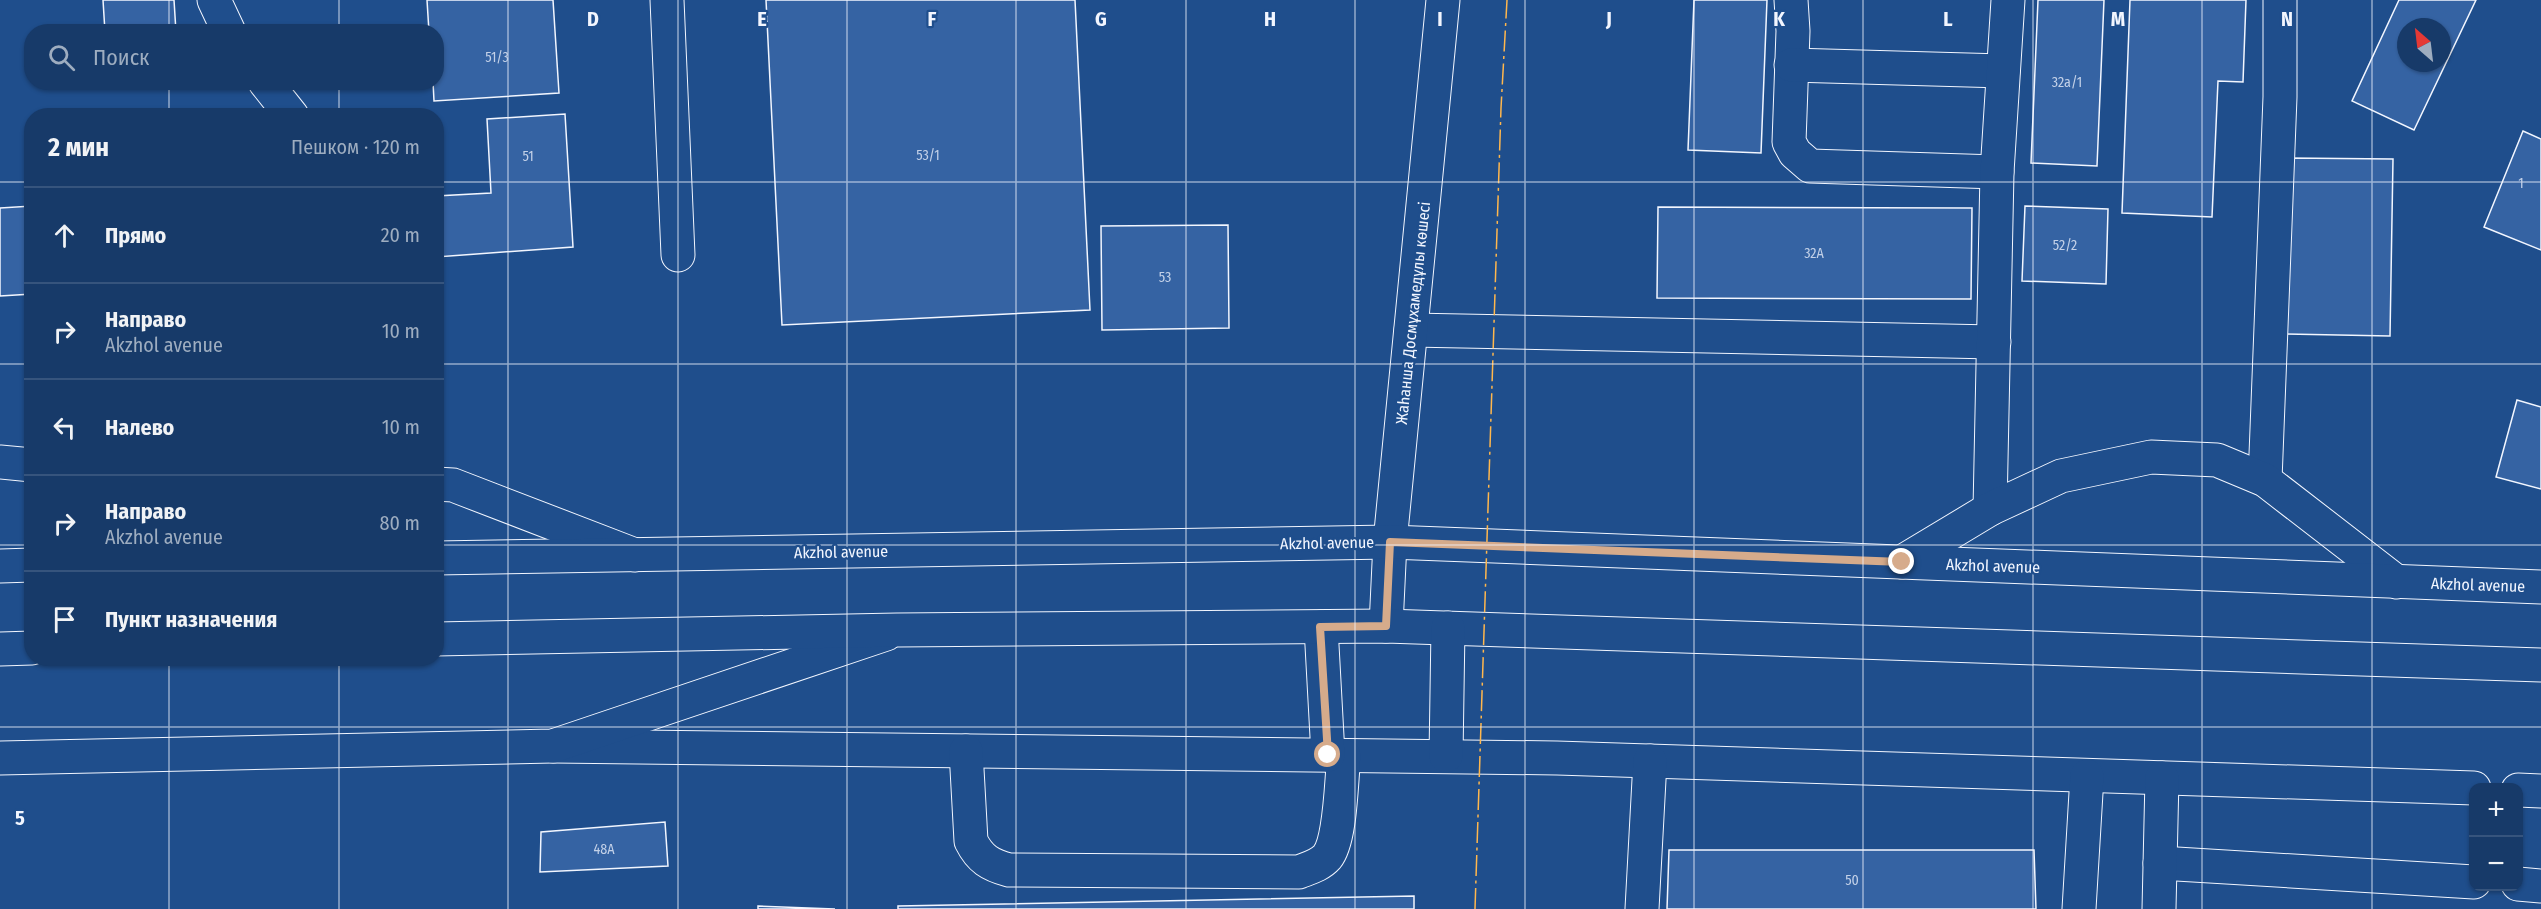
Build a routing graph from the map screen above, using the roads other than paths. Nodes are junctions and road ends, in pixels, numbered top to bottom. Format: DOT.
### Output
graph roads {
  1 [pos="214,0"];
  2 [pos="668,0"];
  3 [pos="1443,0"];
  4 [pos="1791,0"];
  5 [pos="2008,0"];
  6 [pos="2280,0"];
  7 [pos="225,24"];
  8 [pos="1791,65"];
  9 [pos="2003,71"];
  10 [pos="271,90"];
  11 [pos="286,108"];
  12 [pos="1997,172"];
  13 [pos="678,255"];
  14 [pos="1411,330"];
  15 [pos="1994,342"];
  16 [pos="0,462"];
  17 [pos="24,464"];
  18 [pos="2265,480"];
  19 [pos="444,484"];
  20 [pos="1990,509"];
  21 [pos="1390,542"];
  22 [pos="634,555"];
  23 [pos="444,558"];
  24 [pos="1902,562"];
  25 [pos="24,565"];
  26 [pos="0,566"];
  27 [pos="2397,582"];
  28 [pos="2541,587"];
  29 [pos="1386,626"];
  30 [pos="1320,627"];
  31 [pos="1448,628"];
  32 [pos="897,630"];
  33 [pos="444,639"];
  34 [pos="24,648"];
  35 [pos="0,649"];
  36 [pos="2541,665"];
  37 [pos="553,746"];
  38 [pos="966,751"];
  39 [pos="1336,756"];
  40 [pos="1446,756"];
  41 [pos="0,758"];
  42 [pos="1650,761"];
  43 [pos="2087,776"];
  44 [pos="2162,778"];
  45 [pos="2469,788"];
  46 [pos="2523,790"];
  47 [pos="2541,790"];
  48 [pos="2160,862"];
  49 [pos="2469,882"];
  50 [pos="2523,884"];
  51 [pos="2541,886"];
  52 [pos="1642,909"];
  53 [pos="2079,909"];
  54 [pos="2159,909"];
  1 -- 7 [label="main road"];
  2 -- 13 [label="main road"];
  3 -- 14 [label="main road, Жаһанша Досмұхамедұлы көшесі"];
  4 -- 8 [label="main road"];
  5 -- 9 [label="main road"];
  6 -- 18 [label="main road"];
  8 -- 9 [label="main road"];
  8 -- 12 [label="main road"];
  9 -- 12 [label="main road"];
  10 -- 11 [label="main road"];
  12 -- 15 [label="main road"];
  14 -- 15 [label="main road"];
  14 -- 21 [label="main road, Жаһанша Досмұхамедұлы көшесі"];
  15 -- 20 [label="main road"];
  16 -- 17 [label="main road"];
  18 -- 20 [label="main road"];
  18 -- 27 [label="main road"];
  19 -- 22 [label="main road"];
  20 -- 24 [label="main road"];
  21 -- 22 [label="main road, Akzhol avenue"];
  21 -- 24 [label="main road, Akzhol avenue"];
  21 -- 29 [label="main road, Жаһанша Досмұхамедұлы көшесі"];
  22 -- 23 [label="main road, Akzhol avenue"];
  24 -- 27 [label="main road, Akzhol avenue"];
  25 -- 26 [label="main road"];
  27 -- 28 [label="main road, Akzhol avenue"];
  29 -- 30 [label="main road"];
  29 -- 31 [label="main road"];
  30 -- 32 [label="main road"];
  30 -- 39 [label="main road"];
  31 -- 36 [label="main road"];
  31 -- 40 [label="main road"];
  32 -- 33 [label="main road"];
  32 -- 37 [label="main road"];
  34 -- 35 [label="main road"];
  37 -- 38 [label="main road"];
  37 -- 41 [label="main road"];
  38 -- 39 [label="main road"];
  38 -- 39 [label="main road"];
  39 -- 40 [label="main road"];
  40 -- 42 [label="main road"];
  42 -- 43 [label="main road"];
  42 -- 52 [label="main road"];
  43 -- 44 [label="main road"];
  43 -- 53 [label="main road"];
  44 -- 45 [label="main road"];
  44 -- 48 [label="main road"];
  46 -- 47 [label="main road"];
  48 -- 49 [label="main road"];
  48 -- 54 [label="main road"];
  50 -- 51 [label="main road"];
}
